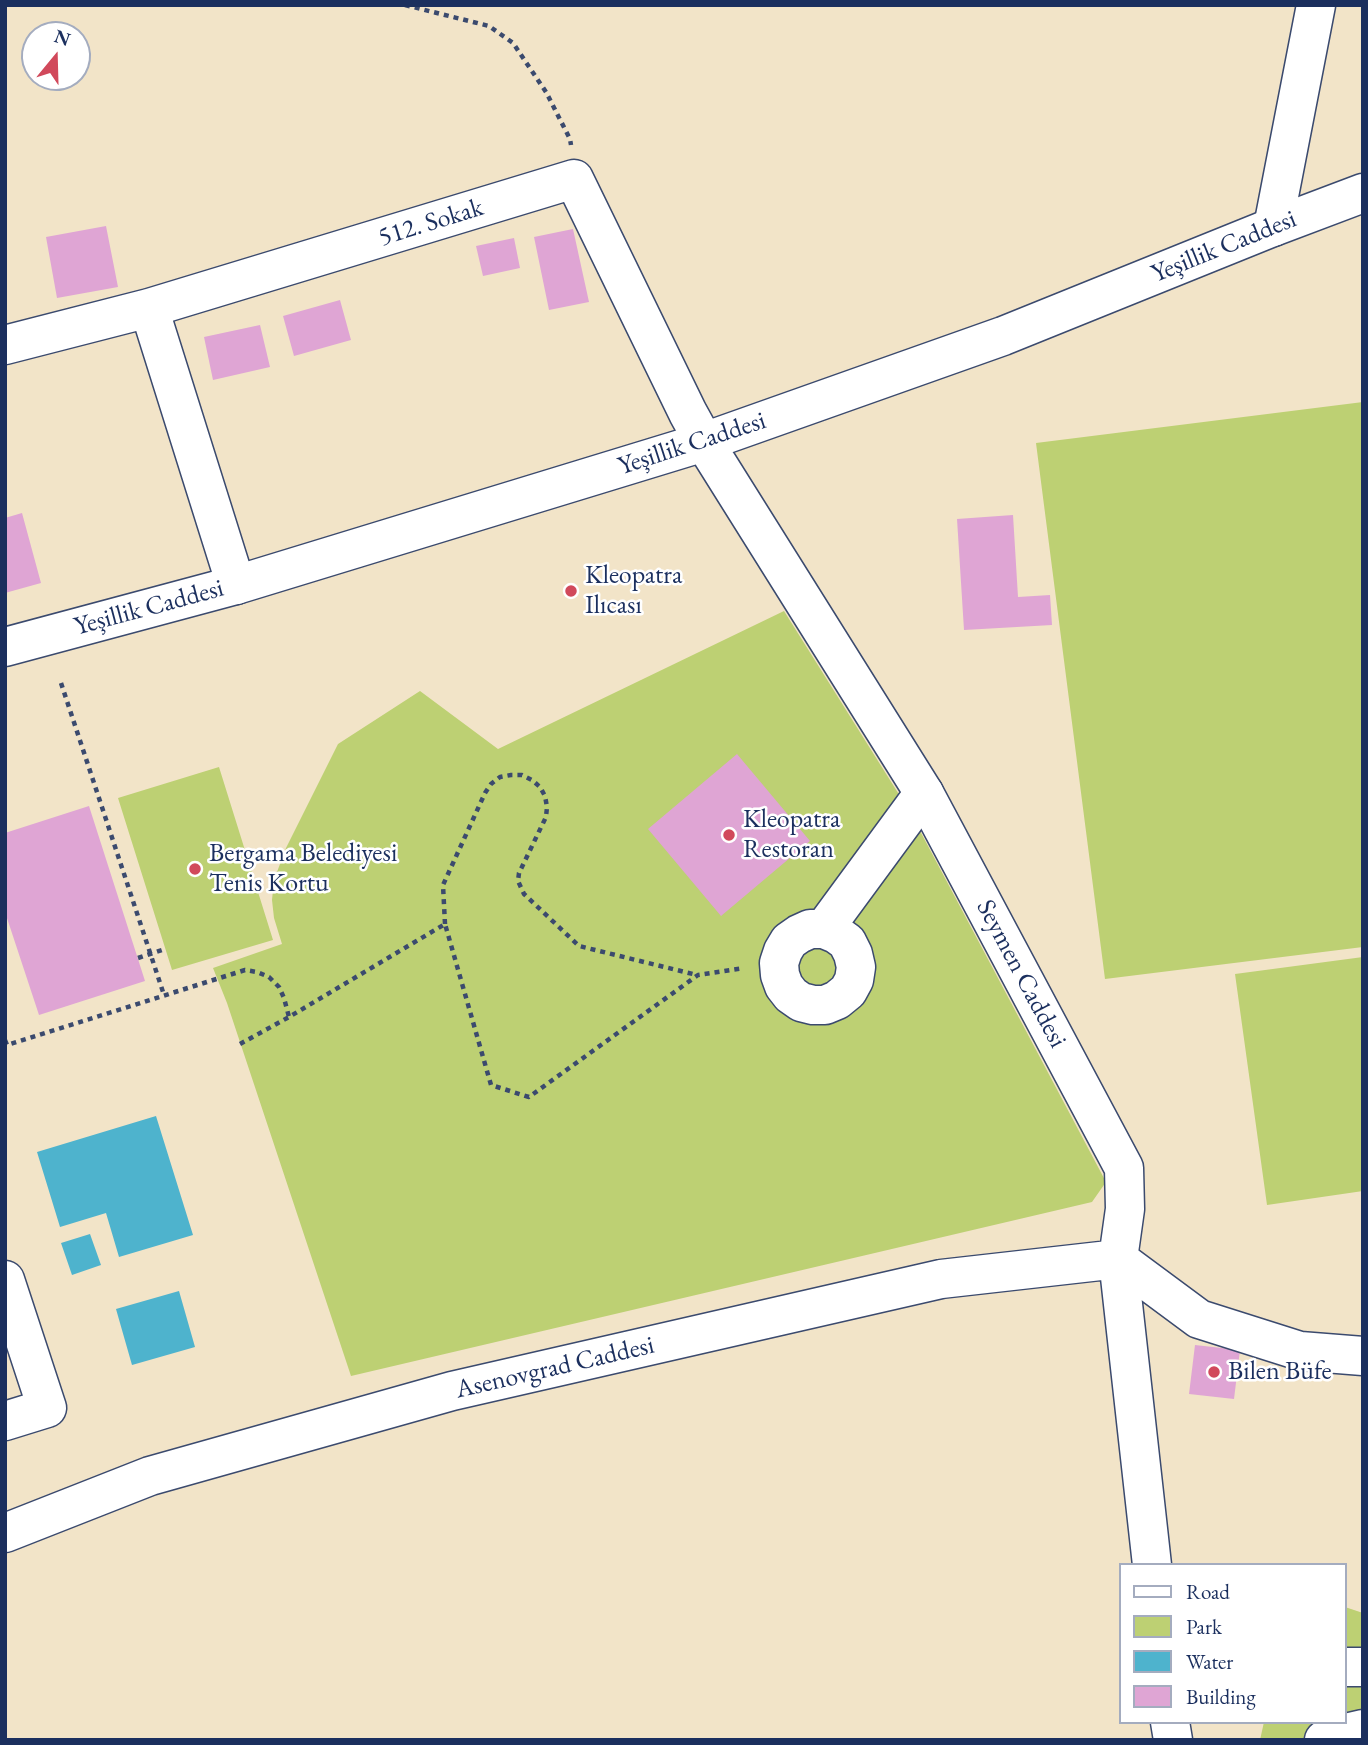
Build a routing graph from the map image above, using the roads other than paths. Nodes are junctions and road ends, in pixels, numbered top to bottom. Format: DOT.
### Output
graph roads {
  1 [pos="1316,5"];
  2 [pos="1363,193"];
  3 [pos="1273,227"];
  4 [pos="149,308"];
  5 [pos="5,345"];
  6 [pos="704,442"];
  7 [pos="236,585"];
  8 [pos="5,647"];
  9 [pos="924,793"];
  10 [pos="824,929"];
  11 [pos="1118,1259"];
  12 [pos="5,1280"];
  13 [pos="1363,1356"];
  14 [pos="5,1421"];
  15 [pos="6,1528"];
  16 [pos="1152,1563"];
  17 [pos="1363,1729"];
  18 [pos="1324,1740"];
  1 -- 3 [label="main road"];
  2 -- 3 [label="main road, Yeşillik Caddesi"];
  3 -- 6 [label="main road, Yeşillik Caddesi"];
  4 -- 5 [label="main road, 512. Sokak"];
  4 -- 6 [label="main road, 512. Sokak"];
  4 -- 7 [label="main road"];
  6 -- 7 [label="main road, Yeşillik Caddesi"];
  6 -- 9 [label="main road, Seymen Caddesi"];
  7 -- 8 [label="main road, Yeşillik Caddesi"];
  9 -- 10 [label="main road"];
  9 -- 11 [label="main road, Seymen Caddesi"];
  10 -- 10 [label="main road"];
  11 -- 13 [label="main road"];
  11 -- 15 [label="main road, Asenovgrad Caddesi"];
  11 -- 16 [label="main road, Seymen Caddesi"];
  12 -- 14 [label="main road"];
  17 -- 18 [label="main road"];
}
